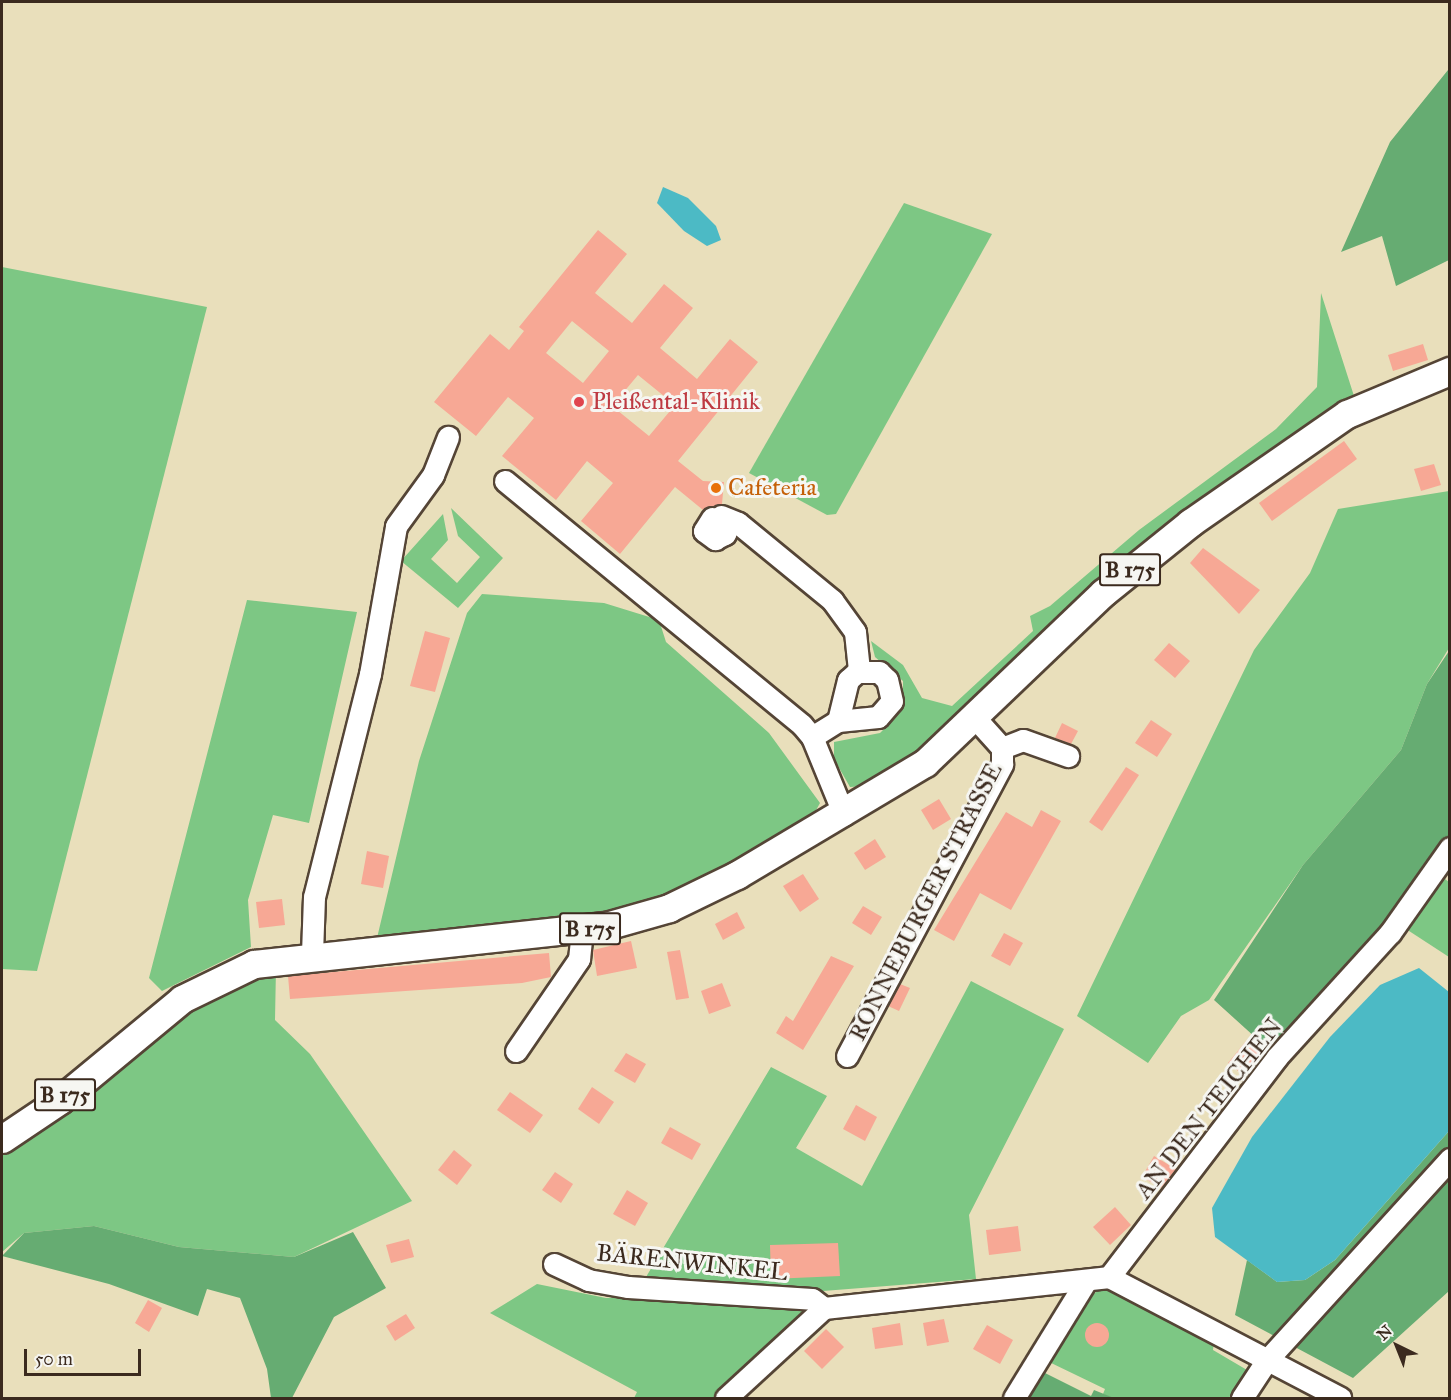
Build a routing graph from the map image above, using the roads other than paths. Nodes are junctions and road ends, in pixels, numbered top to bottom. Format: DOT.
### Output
graph roads {
  1 [pos="1449,371"];
  2 [pos="447,437"];
  3 [pos="505,481"];
  4 [pos="721,518"];
  5 [pos="859,671"];
  6 [pos="976,718"];
  7 [pos="838,721"];
  8 [pos="812,737"];
  9 [pos="1002,748"];
  10 [pos="1068,756"];
  11 [pos="844,816"];
  12 [pos="1449,848"];
  13 [pos="582,930"];
  14 [pos="312,954"];
  15 [pos="516,1051"];
  16 [pos="847,1056"];
  17 [pos="2,1139"];
  18 [pos="1449,1159"];
  19 [pos="554,1264"];
  20 [pos="1109,1277"];
  21 [pos="1086,1281"];
  22 [pos="824,1308"];
  23 [pos="1267,1360"];
  24 [pos="726,1398"];
  25 [pos="1014,1398"];
  26 [pos="1242,1398"];
  27 [pos="1340,1398"];
  1 -- 6 [label="main road, RONNEBURGER STRASSE / B 175"];
  2 -- 14 [label="street"];
  3 -- 8 [label="street"];
  4 -- 5 [label="street"];
  5 -- 7 [label="street"];
  5 -- 7 [label="street"];
  6 -- 9 [label="street, RONNEBURGER STRASSE"];
  6 -- 11 [label="main road, RONNEBURGER STRASSE / B 175"];
  7 -- 8 [label="street"];
  8 -- 11 [label="street"];
  9 -- 10 [label="street, RONNEBURGER STRASSE"];
  9 -- 16 [label="street, RONNEBURGER STRASSE"];
  11 -- 13 [label="main road, RONNEBURGER STRASSE / B 175"];
  12 -- 20 [label="street, AN DEN TEICHEN"];
  13 -- 14 [label="main road, RONNEBURGER STRASSE / B 175"];
  13 -- 15 [label="street"];
  14 -- 17 [label="main road, RONNEBURGER STRASSE / B 175"];
  18 -- 23 [label="street"];
  19 -- 22 [label="street, BÄRENWINKEL"];
  20 -- 21 [label="street"];
  20 -- 23 [label="street"];
  21 -- 22 [label="street, BÄRENWINKEL"];
  21 -- 25 [label="street"];
  22 -- 24 [label="street"];
  23 -- 26 [label="street"];
  23 -- 27 [label="street"];
}
